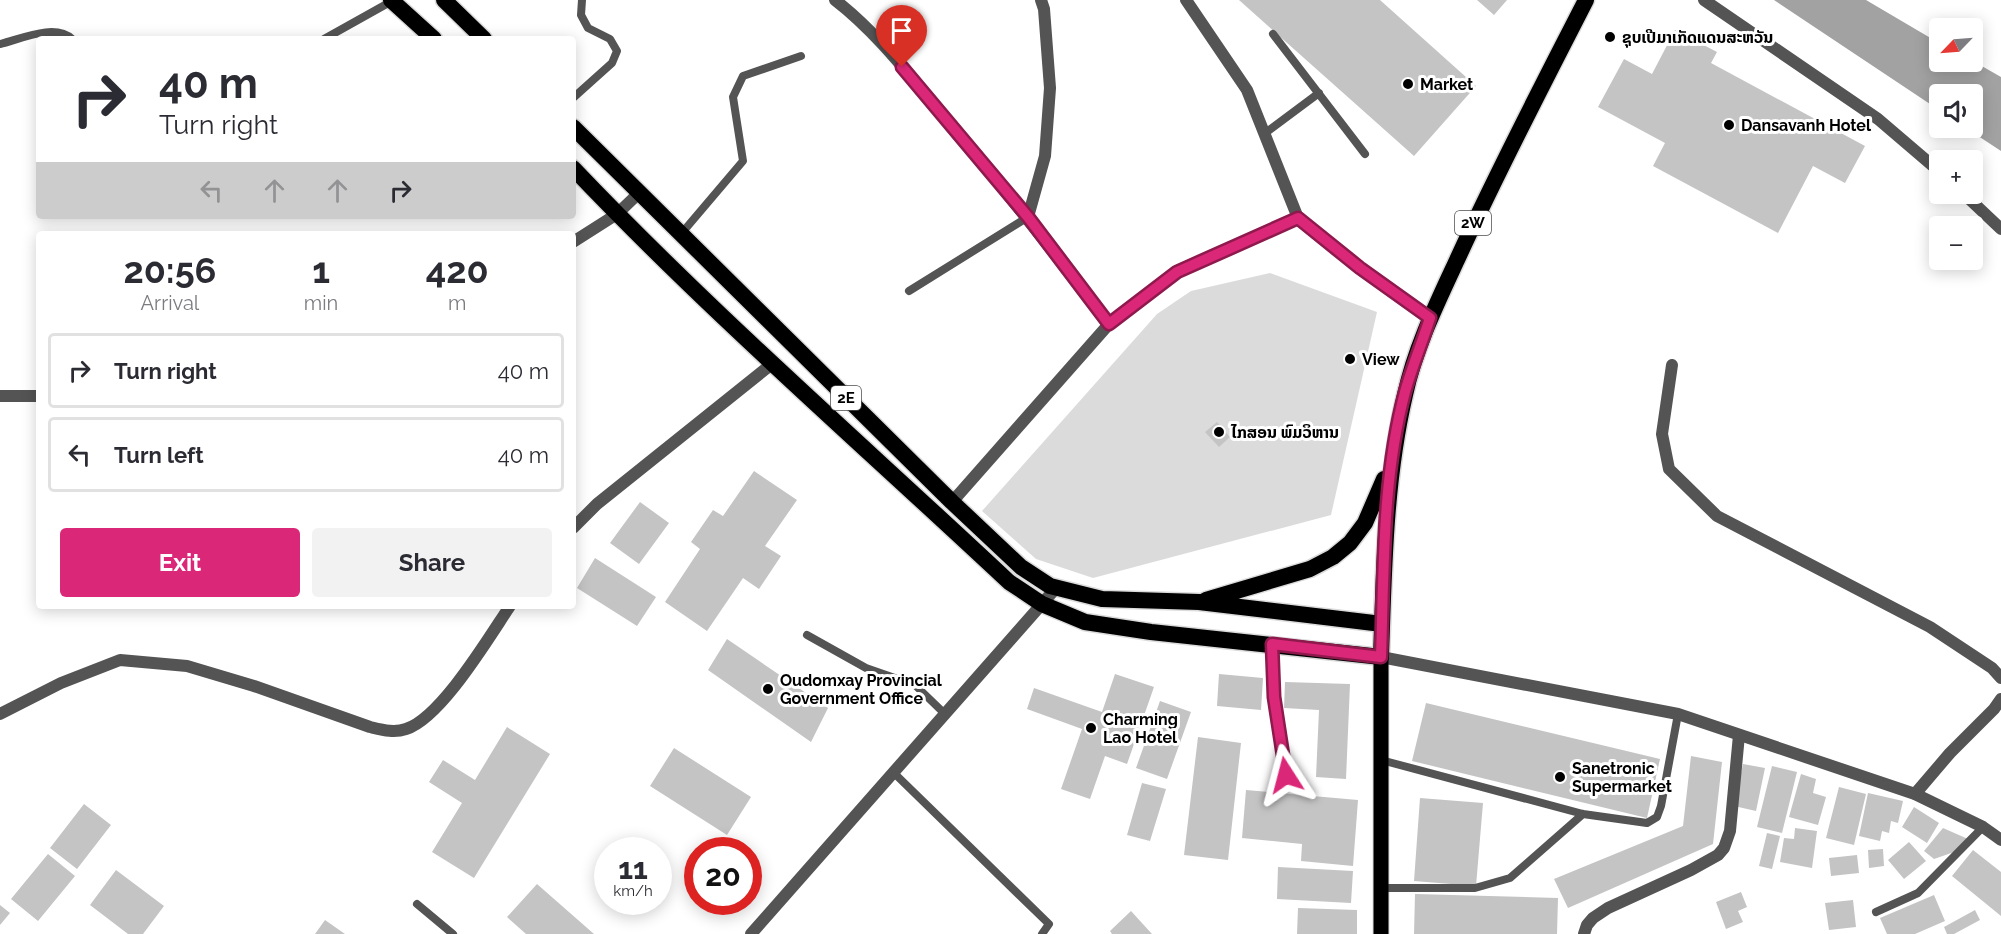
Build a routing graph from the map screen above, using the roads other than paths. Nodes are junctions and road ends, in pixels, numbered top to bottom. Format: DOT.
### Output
graph roads {
  1 [pos="444,0"];
  2 [pos="582,0"];
  3 [pos="835,0"];
  4 [pos="1041,0"];
  5 [pos="1186,0"];
  6 [pos="1586,0"];
  7 [pos="1704,0"];
  8 [pos="391,1"];
  9 [pos="1274,34"];
  10 [pos="68,36"];
  11 [pos="329,36"];
  12 [pos="431,36"];
  13 [pos="481,36"];
  14 [pos="0,44"];
  15 [pos="801,56"];
  16 [pos="1319,93"];
  17 [pos="576,95"];
  18 [pos="576,130"];
  19 [pos="1264,134"];
  20 [pos="1365,154"];
  21 [pos="1929,162"];
  22 [pos="576,171"];
  23 [pos="639,193"];
  24 [pos="1975,204"];
  25 [pos="616,214"];
  26 [pos="1028,217"];
  27 [pos="1298,218"];
  28 [pos="2001,229"];
  29 [pos="681,234"];
  30 [pos="576,240"];
  31 [pos="909,291"];
  32 [pos="1430,318"];
  33 [pos="1109,324"];
  34 [pos="772,363"];
  35 [pos="1672,365"];
  36 [pos="820,373"];
  37 [pos="803,393"];
  38 [pos="0,396"];
  39 [pos="36,396"];
  40 [pos="1392,458"];
  41 [pos="952,502"];
  42 [pos="576,525"];
  43 [pos="1056,588"];
  44 [pos="1199,602"];
  45 [pos="1042,604"];
  46 [pos="508,609"];
  47 [pos="1382,624"];
  48 [pos="807,635"];
  49 [pos="1272,644"];
  50 [pos="1381,657"];
  51 [pos="2001,678"];
  52 [pos="2001,699"];
  53 [pos="0,714"];
  54 [pos="1678,714"];
  55 [pos="946,715"];
  56 [pos="1739,735"];
  57 [pos="1381,760"];
  58 [pos="894,774"];
  59 [pos="1286,775"];
  60 [pos="1915,794"];
  61 [pos="1583,814"];
  62 [pos="1983,827"];
  63 [pos="2001,840"];
  64 [pos="1381,888"];
  65 [pos="417,904"];
  66 [pos="1876,912"];
  67 [pos="453,934"];
  68 [pos="752,934"];
  69 [pos="1042,934"];
  70 [pos="1381,934"];
  71 [pos="1584,934"];
  1 -- 13 [label="highway"];
  2 -- 17 [label="lane"];
  3 -- 26 [label="street"];
  4 -- 26 [label="street"];
  5 -- 19 [label="street"];
  6 -- 32 [label="highway, 2W"];
  7 -- 21 [label="street"];
  8 -- 11 [label="lane"];
  8 -- 12 [label="highway"];
  9 -- 16 [label="lane"];
  10 -- 14 [label="lane"];
  15 -- 29 [label="lane"];
  16 -- 19 [label="lane"];
  16 -- 20 [label="lane"];
  18 -- 23 [label="highway, 2E"];
  19 -- 27 [label="street"];
  22 -- 25 [label="highway, 2E"];
  23 -- 25 [label="street"];
  23 -- 29 [label="highway, 2E"];
  24 -- 28 [label="street"];
  25 -- 30 [label="street"];
  25 -- 34 [label="highway, 2E"];
  26 -- 31 [label="lane"];
  26 -- 33 [label="street"];
  27 -- 32 [label="street"];
  27 -- 33 [label="street"];
  29 -- 36 [label="highway, 2E"];
  32 -- 40 [label="highway, 2W"];
  33 -- 41 [label="street"];
  34 -- 37 [label="highway, 2E"];
  34 -- 42 [label="street"];
  35 -- 51 [label="street"];
  36 -- 37 [label="highway"];
  36 -- 41 [label="highway, 2E"];
  37 -- 45 [label="highway, 2E"];
  38 -- 39 [label="street"];
  40 -- 44 [label="highway"];
  40 -- 47 [label="highway, 2W"];
  41 -- 43 [label="highway, 2E"];
  43 -- 44 [label="highway, 2E"];
  43 -- 45 [label="street"];
  44 -- 47 [label="highway, 2E"];
  45 -- 49 [label="highway, 2E"];
  45 -- 55 [label="street"];
  46 -- 53 [label="street"];
  47 -- 50 [label="highway, 2W"];
  48 -- 55 [label="lane"];
  49 -- 50 [label="highway, 2E"];
  49 -- 59 [label="lane"];
  50 -- 54 [label="street"];
  50 -- 57 [label="main road"];
  52 -- 60 [label="street"];
  54 -- 56 [label="street"];
  54 -- 61 [label="lane"];
  55 -- 58 [label="street"];
  56 -- 60 [label="street"];
  56 -- 71 [label="street"];
  57 -- 61 [label="lane"];
  57 -- 64 [label="main road"];
  58 -- 68 [label="street"];
  58 -- 69 [label="lane"];
  60 -- 62 [label="street"];
  61 -- 64 [label="lane"];
  62 -- 63 [label="street"];
  62 -- 66 [label="lane"];
  64 -- 70 [label="main road"];
  65 -- 67 [label="lane"];
}
